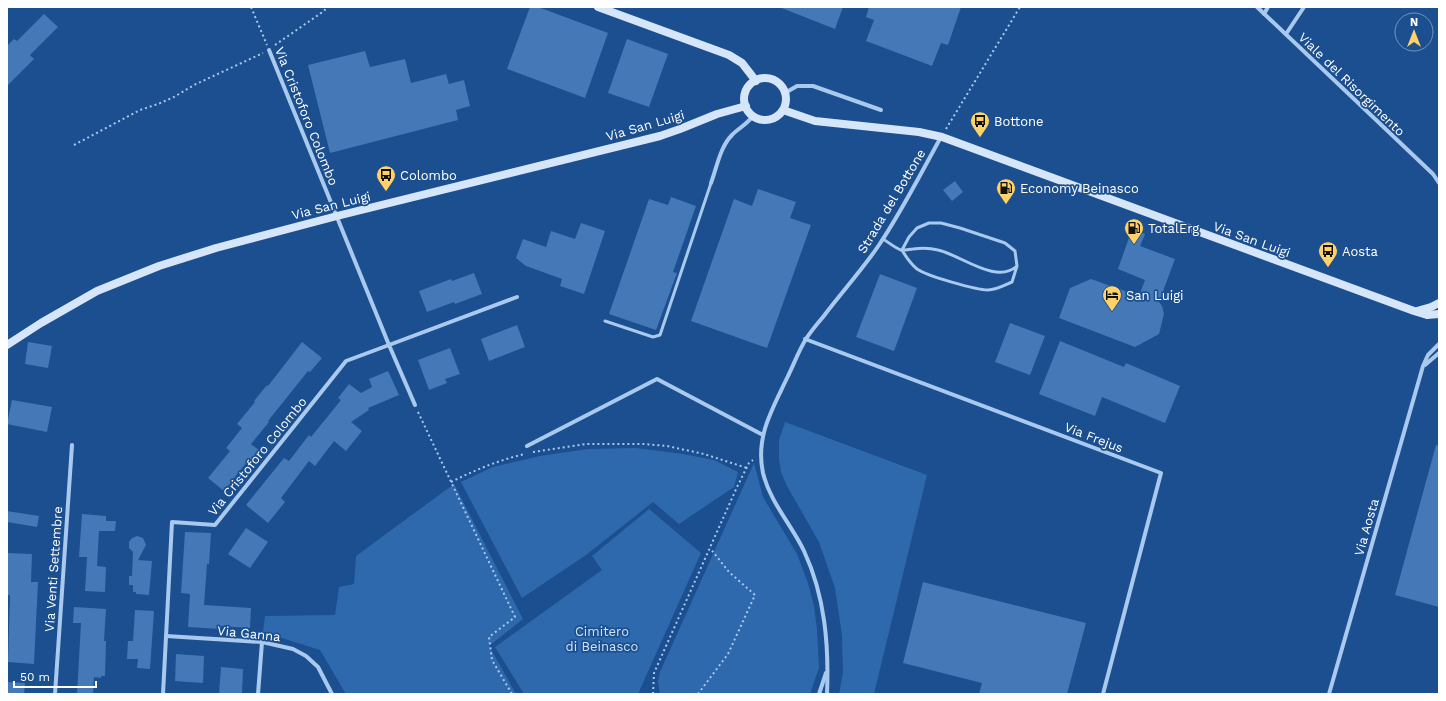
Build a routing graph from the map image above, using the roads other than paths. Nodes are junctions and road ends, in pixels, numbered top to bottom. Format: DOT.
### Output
graph roads {
  1 [pos="598,7"];
  2 [pos="1257,7"];
  3 [pos="1268,7"];
  4 [pos="1304,7"];
  5 [pos="1264,14"];
  6 [pos="1286,34"];
  7 [pos="269,50"];
  8 [pos="756,81"];
  9 [pos="785,93"];
  10 [pos="746,106"];
  11 [pos="783,110"];
  12 [pos="881,110"];
  13 [pos="753,116"];
  14 [pos="942,137"];
  15 [pos="1433,174"];
  16 [pos="1439,176"];
  17 [pos="712,183"];
  18 [pos="1439,183"];
  19 [pos="337,216"];
  20 [pos="882,239"];
  21 [pos="902,250"];
  22 [pos="1017,266"];
  23 [pos="517,297"];
  24 [pos="1439,303"];
  25 [pos="1414,311"];
  26 [pos="1439,314"];
  27 [pos="605,321"];
  28 [pos="805,339"];
  29 [pos="1439,344"];
  30 [pos="389,345"];
  31 [pos="7,346"];
  32 [pos="1439,353"];
  33 [pos="1423,366"];
  34 [pos="414,405"];
  35 [pos="763,435"];
  36 [pos="72,445"];
  37 [pos="528,446"];
  38 [pos="166,636"];
  39 [pos="262,642"];
  40 [pos="827,671"];
  41 [pos="55,694"];
  42 [pos="162,694"];
  43 [pos="258,694"];
  44 [pos="332,694"];
  45 [pos="819,694"];
  46 [pos="827,694"];
  47 [pos="1103,694"];
  48 [pos="1329,694"];
  1 -- 8 [label="street"];
  2 -- 5 [label="street, Viale del Risorgimento"];
  3 -- 5 [label="street"];
  4 -- 6 [label="street"];
  5 -- 6 [label="street, Viale del Risorgimento"];
  6 -- 15 [label="street, Viale del Risorgimento"];
  7 -- 19 [label="street, Via Cristoforo Colombo"];
  8 -- 9 [label="street"];
  8 -- 10 [label="street"];
  9 -- 11 [label="street"];
  9 -- 12 [label="street"];
  10 -- 13 [label="street"];
  10 -- 19 [label="street, Via San Luigi"];
  11 -- 13 [label="street"];
  11 -- 14 [label="street, Via San Luigi"];
  13 -- 17 [label="street"];
  14 -- 20 [label="street, Strada del Bottone"];
  14 -- 25 [label="street, Via San Luigi"];
  15 -- 16 [label="street, Viale del Risorgimento"];
  15 -- 18 [label="street, Viale del Risorgimento"];
  17 -- 27 [label="lane"];
  19 -- 30 [label="street, Via Cristoforo Colombo"];
  19 -- 31 [label="street, Via San Luigi"];
  20 -- 21 [label="lane"];
  20 -- 28 [label="street, Strada del Bottone"];
  21 -- 22 [label="lane"];
  21 -- 22 [label="lane"];
  21 -- 22 [label="lane"];
  23 -- 30 [label="street, Via Cristoforo Colombo"];
  24 -- 25 [label="street"];
  25 -- 26 [label="street, Via San Luigi"];
  28 -- 35 [label="street, Strada del Bottone"];
  28 -- 47 [label="street, Via Frejus"];
  29 -- 33 [label="street, Via Aosta"];
  30 -- 34 [label="street, Via Cristoforo Colombo"];
  30 -- 38 [label="street, Via Cristoforo Colombo"];
  32 -- 33 [label="street"];
  33 -- 48 [label="street, Via Aosta"];
  35 -- 37 [label="street"];
  35 -- 40 [label="street, Strada del Bottone"];
  36 -- 41 [label="street, Via Venti Settembre"];
  38 -- 39 [label="street, Via Ganna"];
  38 -- 42 [label="street, Via Cristoforo Colombo"];
  39 -- 43 [label="street"];
  39 -- 44 [label="street, Via Ganna"];
  40 -- 45 [label="street"];
  40 -- 46 [label="street, Strada del Bottone"];
}
